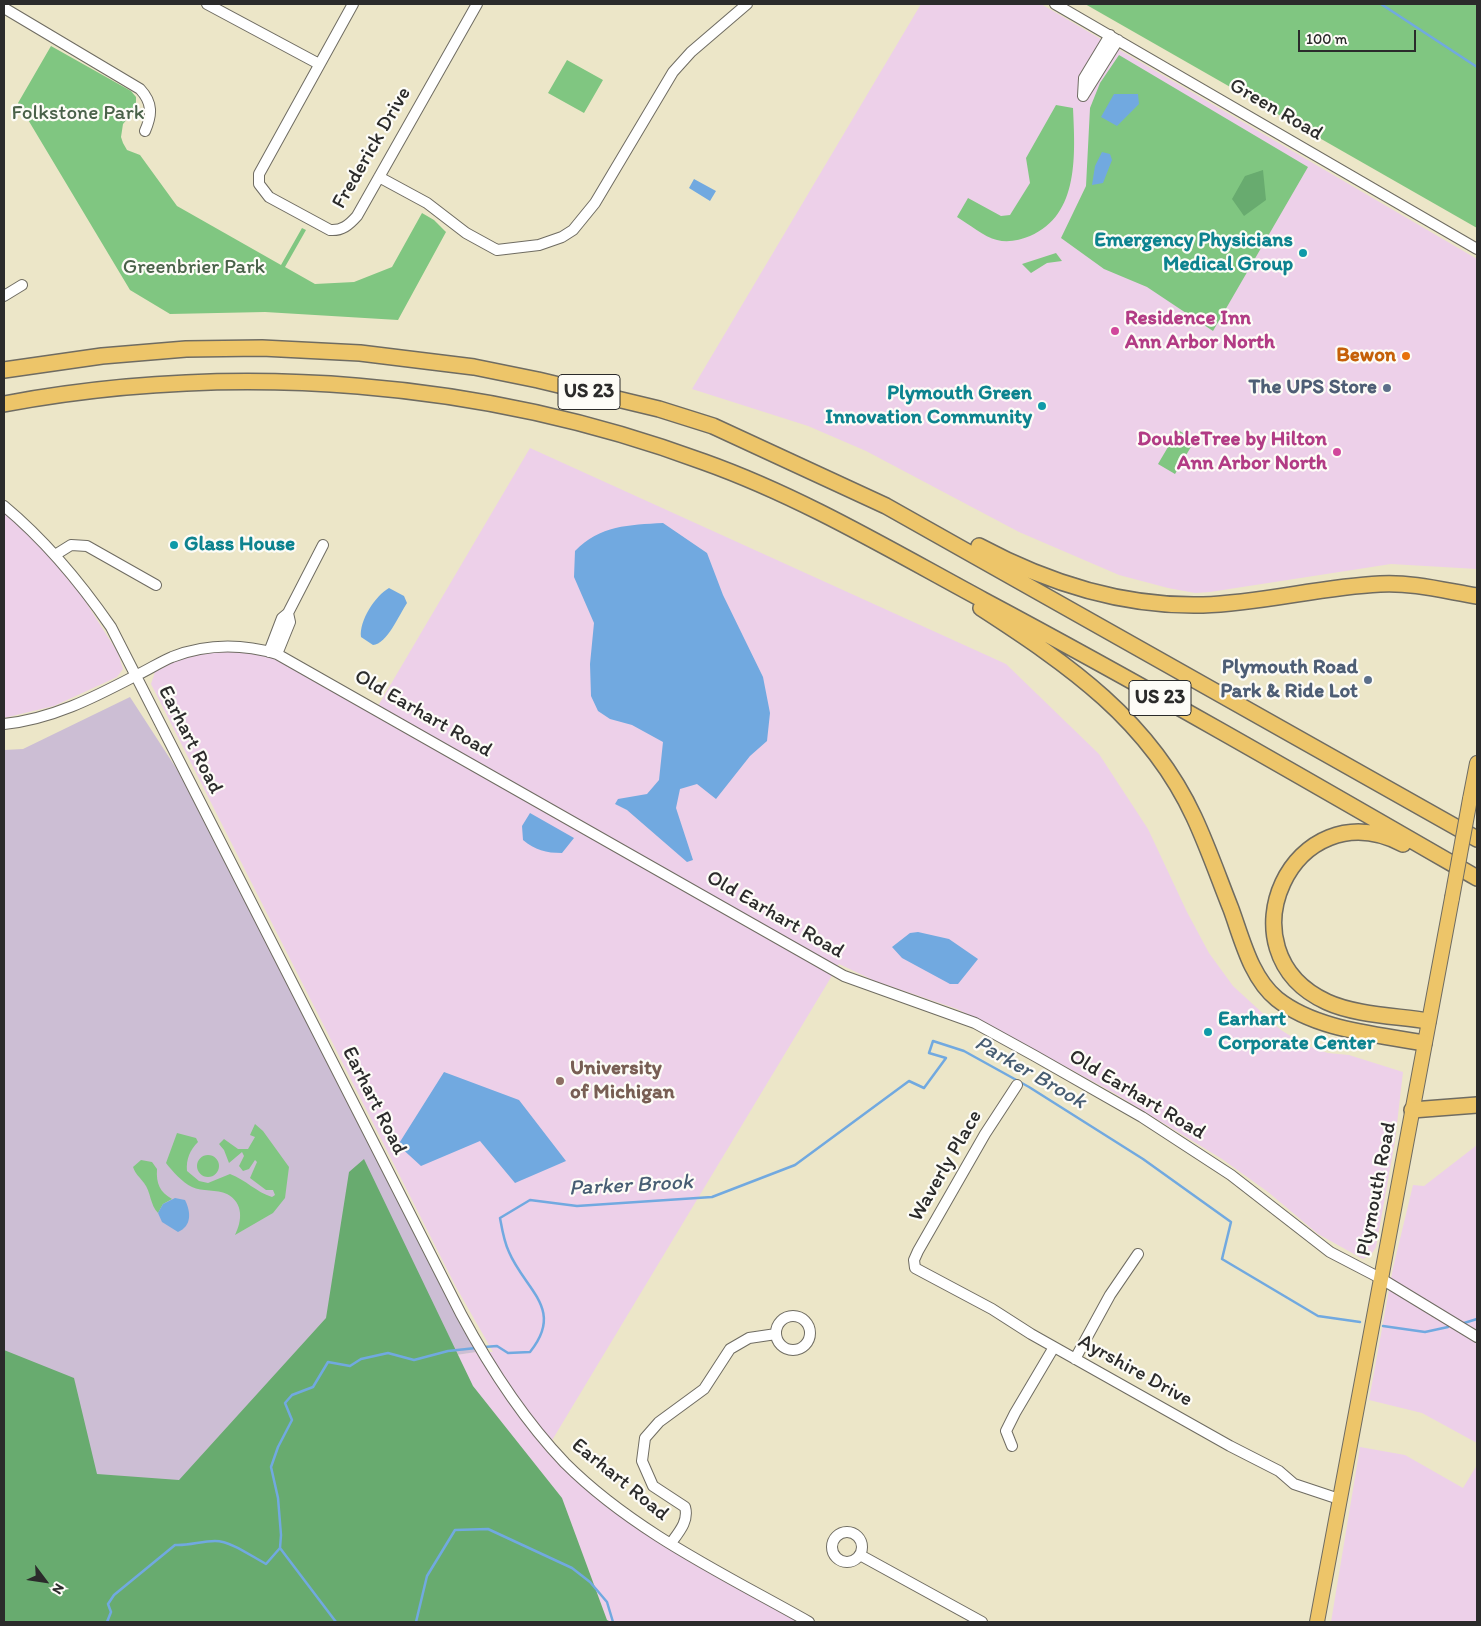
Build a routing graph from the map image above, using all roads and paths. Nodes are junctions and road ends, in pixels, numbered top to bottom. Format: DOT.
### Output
graph roads {
  1 [pos="208,4"];
  2 [pos="353,4"];
  3 [pos="477,4"];
  4 [pos="747,4"];
  5 [pos="1055,4"];
  6 [pos="222,7"];
  7 [pos="4,8"];
  8 [pos="1114,38"];
  9 [pos="319,64"];
  10 [pos="145,132"];
  11 [pos="379,177"];
  12 [pos="1477,249"];
  13 [pos="22,285"];
  14 [pos="4,296"];
  15 [pos="4,370"];
  16 [pos="4,404"];
  17 [pos="713,426"];
  18 [pos="4,506"];
  19 [pos="323,545"];
  20 [pos="888,548"];
  21 [pos="55,556"];
  22 [pos="156,585"];
  23 [pos="1477,596"];
  24 [pos="273,653"];
  25 [pos="137,676"];
  26 [pos="4,724"];
  27 [pos="1477,763"];
  28 [pos="1477,839"];
  29 [pos="1477,879"];
  30 [pos="1428,1021"];
  31 [pos="1424,1043"];
  32 [pos="1017,1085"];
  33 [pos="1477,1105"];
  34 [pos="1412,1110"];
  35 [pos="1138,1254"];
  36 [pos="916,1268"];
  37 [pos="1380,1278"];
  38 [pos="776,1334"];
  39 [pos="1477,1337"];
  40 [pos="1054,1347"];
  41 [pos="1075,1359"];
  42 [pos="1012,1446"];
  43 [pos="1339,1499"];
  44 [pos="671,1543"];
  45 [pos="860,1555"];
  46 [pos="809,1622"];
  47 [pos="982,1622"];
  48 [pos="1317,1622"];
  1 -- 6 [label="street"];
  2 -- 9 [label="street"];
  3 -- 11 [label="street, Frederick Drive"];
  4 -- 11 [label="street"];
  5 -- 8 [label="street, Green Road"];
  6 -- 9 [label="street"];
  7 -- 10 [label="street"];
  8 -- 8 [label="street"];
  8 -- 12 [label="street, Green Road"];
  9 -- 11 [label="street, Frederick Drive"];
  13 -- 14 [label="street"];
  15 -- 17 [label="highway, US 23"];
  16 -- 20 [label="highway, US 23"];
  17 -- 23 [label="highway"];
  17 -- 28 [label="highway, US 23"];
  18 -- 21 [label="street, Earhart Road"];
  19 -- 24 [label="street"];
  20 -- 29 [label="highway, US 23"];
  20 -- 31 [label="highway"];
  21 -- 22 [label="street"];
  21 -- 25 [label="street, Earhart Road"];
  24 -- 25 [label="street, Old Earhart Road"];
  24 -- 37 [label="street, Old Earhart Road"];
  25 -- 26 [label="street, Old Earhart Road"];
  25 -- 44 [label="street, Earhart Road"];
  27 -- 30 [label="main road, Plymouth Road, bridge"];
  29 -- 30 [label="highway"];
  30 -- 31 [label="main road, Plymouth Road"];
  31 -- 34 [label="main road, Plymouth Road"];
  32 -- 36 [label="street, Waverly Place"];
  33 -- 34 [label="highway"];
  34 -- 37 [label="main road, Plymouth Road"];
  35 -- 41 [label="street"];
  36 -- 40 [label="street, Ayrshire Drive"];
  37 -- 39 [label="street, Old Earhart Road"];
  37 -- 43 [label="main road, Plymouth Road"];
  38 -- 44 [label="street"];
  40 -- 41 [label="street, Ayrshire Drive"];
  40 -- 42 [label="street"];
  41 -- 43 [label="street, Ayrshire Drive"];
  43 -- 48 [label="main road, Plymouth Road"];
  44 -- 46 [label="street, Earhart Road"];
  45 -- 47 [label="street"];
}
